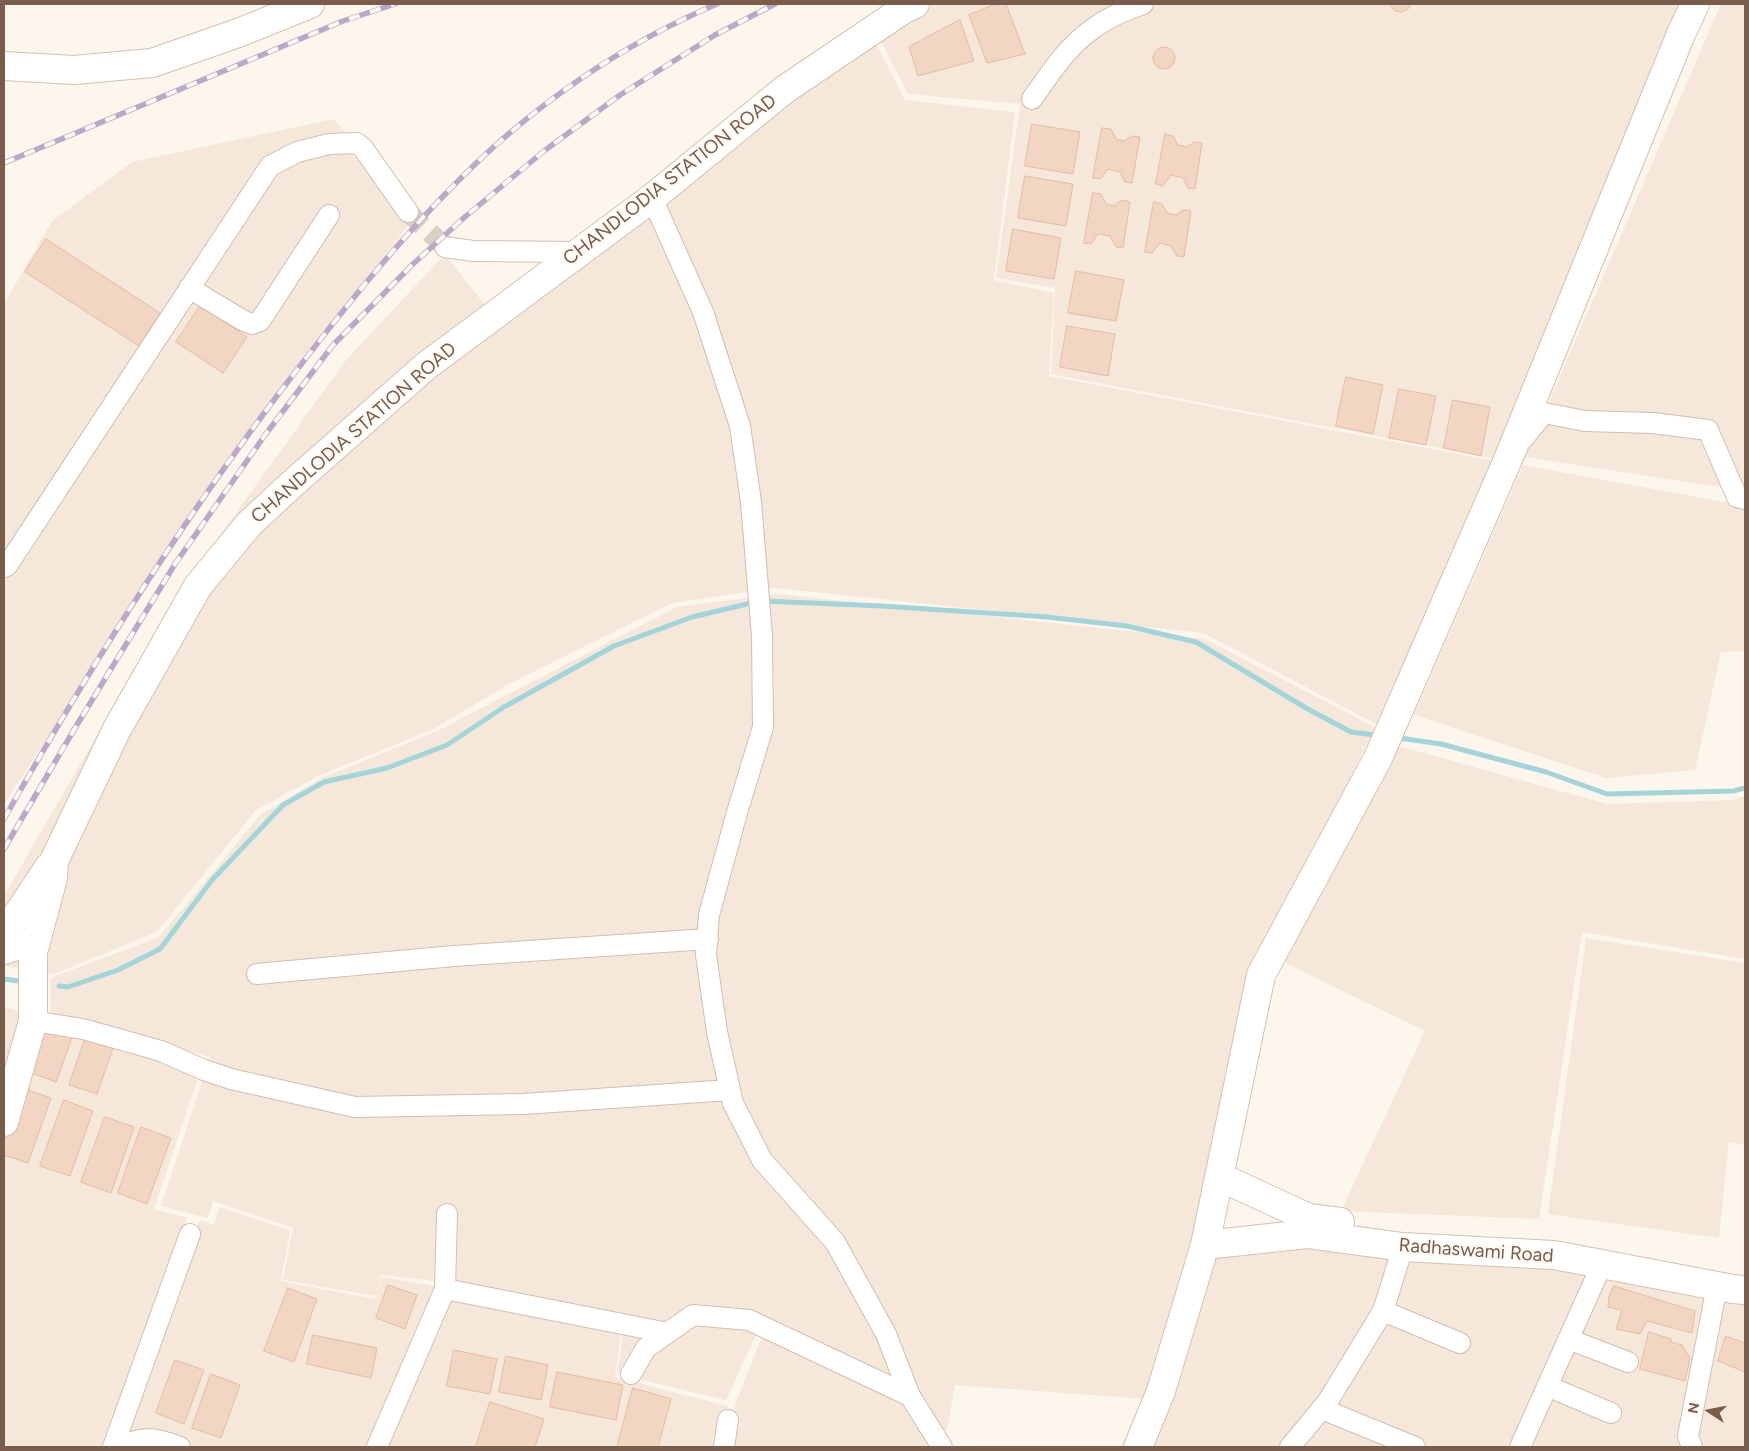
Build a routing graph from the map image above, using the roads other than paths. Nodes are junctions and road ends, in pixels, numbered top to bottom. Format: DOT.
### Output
graph roads {
  1 [pos="310,4"];
  2 [pos="915,4"];
  3 [pos="1143,4"];
  4 [pos="1695,4"];
  5 [pos="4,66"];
  6 [pos="1032,98"];
  7 [pos="652,198"];
  8 [pos="408,212"];
  9 [pos="329,216"];
  10 [pos="445,247"];
  11 [pos="578,252"];
  12 [pos="190,288"];
  13 [pos="1510,456"];
  14 [pos="1745,499"];
  15 [pos="4,567"];
  16 [pos="54,861"];
  17 [pos="4,923"];
  18 [pos="708,939"];
  19 [pos="36,942"];
  20 [pos="4,950"];
  21 [pos="257,974"];
  22 [pos="33,1021"];
  23 [pos="730,1090"];
  24 [pos="4,1122"];
  25 [pos="1220,1177"];
  26 [pos="446,1214"];
  27 [pos="190,1234"];
  28 [pos="1205,1245"];
  29 [pos="1403,1247"];
  30 [pos="1602,1264"];
  31 [pos="1745,1273"];
  32 [pos="1717,1286"];
  33 [pos="445,1289"];
  34 [pos="1745,1290"];
  35 [pos="1383,1311"];
  36 [pos="668,1333"];
  37 [pos="1568,1339"];
  38 [pos="1460,1343"];
  39 [pos="1628,1362"];
  40 [pos="631,1374"];
  41 [pos="1547,1386"];
  42 [pos="910,1396"];
  43 [pos="1322,1409"];
  44 [pos="1611,1413"];
  45 [pos="728,1420"];
  46 [pos="1688,1444"];
  47 [pos="114,1447"];
  48 [pos="180,1447"];
  49 [pos="378,1447"];
  50 [pos="724,1447"];
  51 [pos="942,1447"];
  52 [pos="1138,1447"];
  53 [pos="1290,1447"];
  54 [pos="1415,1447"];
  55 [pos="1520,1447"];
  1 -- 5 [label="street"];
  2 -- 7 [label="street, CHANDLODIA STATION ROAD"];
  3 -- 6 [label="street"];
  4 -- 13 [label="street"];
  7 -- 11 [label="street, CHANDLODIA STATION ROAD"];
  7 -- 18 [label="street"];
  8 -- 12 [label="street"];
  9 -- 12 [label="street"];
  10 -- 11 [label="street"];
  11 -- 16 [label="street, CHANDLODIA STATION ROAD"];
  12 -- 15 [label="street"];
  13 -- 14 [label="street"];
  13 -- 25 [label="street"];
  16 -- 17 [label="street"];
  16 -- 19 [label="street, CHANDLODIA STATION ROAD"];
  18 -- 21 [label="street"];
  18 -- 23 [label="street"];
  19 -- 20 [label="street"];
  19 -- 22 [label="street, CHANDLODIA STATION ROAD"];
  22 -- 23 [label="street"];
  22 -- 24 [label="street, CHANDLODIA STATION ROAD"];
  23 -- 42 [label="street"];
  25 -- 28 [label="street"];
  25 -- 31 [label="street, Radhaswami Road"];
  26 -- 33 [label="street"];
  27 -- 47 [label="street"];
  28 -- 29 [label="street, Radhaswami Road"];
  28 -- 52 [label="street"];
  29 -- 30 [label="street, Radhaswami Road"];
  29 -- 35 [label="street"];
  30 -- 32 [label="street, Radhaswami Road"];
  30 -- 37 [label="street"];
  32 -- 34 [label="street, Radhaswami Road"];
  32 -- 46 [label="street"];
  33 -- 36 [label="street"];
  33 -- 49 [label="street"];
  35 -- 38 [label="street"];
  35 -- 43 [label="street"];
  36 -- 40 [label="street"];
  36 -- 42 [label="street"];
  37 -- 39 [label="street"];
  37 -- 41 [label="street"];
  41 -- 44 [label="street"];
  41 -- 55 [label="street"];
  42 -- 51 [label="street"];
  43 -- 53 [label="street"];
  43 -- 54 [label="street"];
  45 -- 50 [label="street"];
  47 -- 48 [label="street"];
}
